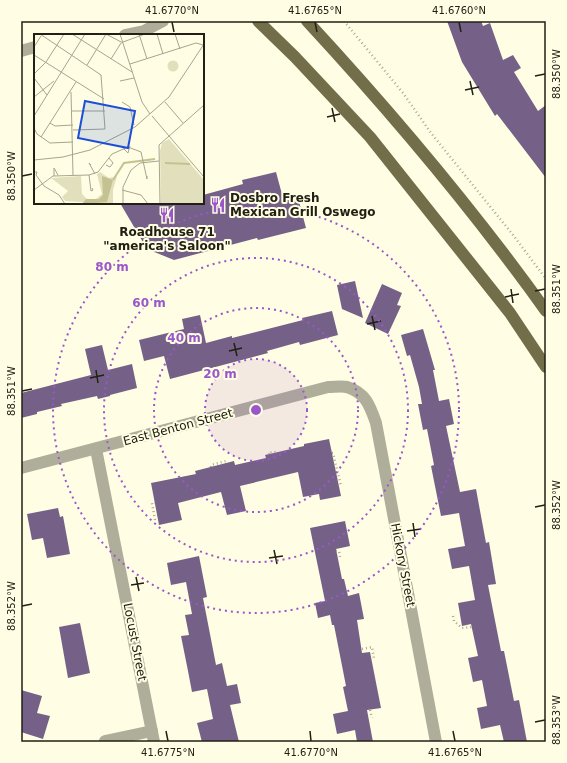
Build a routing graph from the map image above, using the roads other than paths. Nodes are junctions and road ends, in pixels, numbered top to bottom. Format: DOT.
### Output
graph roads {
  1 [pos="163,21"];
  2 [pos="258,21"];
  3 [pos="307,21"];
  4 [pos="130,34"];
  5 [pos="34,47"];
  6 [pos="21,51"];
  7 [pos="546,311"];
  8 [pos="546,367"];
  9 [pos="359,393"];
  10 [pos="96,449"];
  11 [pos="21,468"];
  12 [pos="153,737"];
  13 [pos="104,741"];
  14 [pos="436,742"];
  1 -- 4 [label="street"];
  2 -- 8 [label="main road"];
  3 -- 7 [label="main road"];
  5 -- 6 [label="street"];
  9 -- 10 [label="street, East Benton Street"];
  9 -- 14 [label="street, Hickory Street"];
  10 -- 11 [label="street, East Benton Street"];
  10 -- 12 [label="street, Locust Street"];
  12 -- 13 [label="street"];
}
